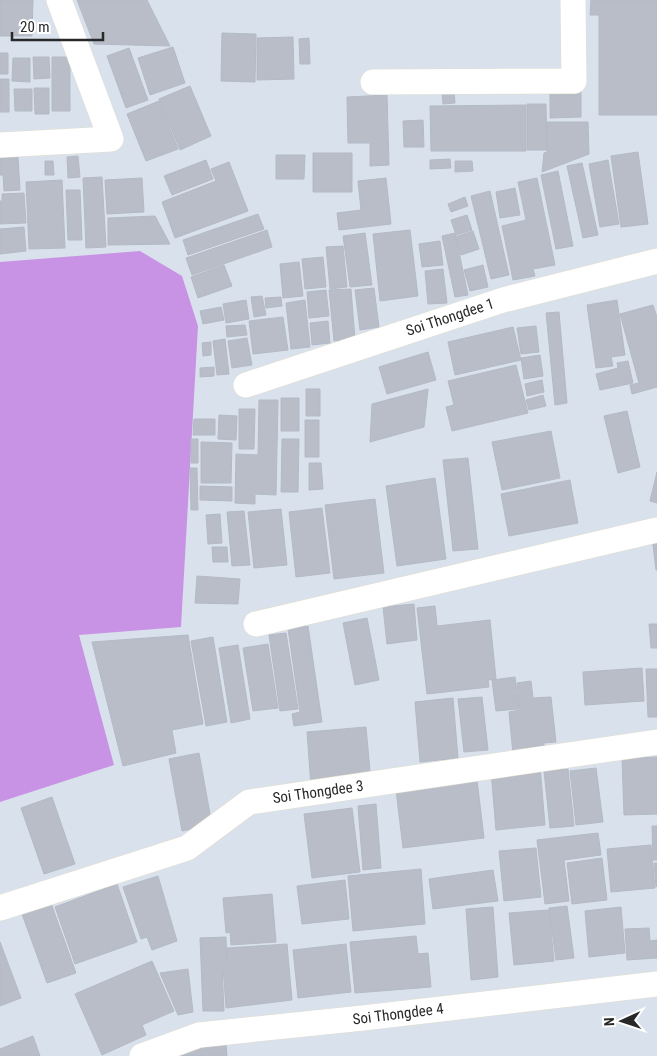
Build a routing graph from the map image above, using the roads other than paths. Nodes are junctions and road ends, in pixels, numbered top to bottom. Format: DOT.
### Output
graph roads {
  1 [pos="59,0"];
  2 [pos="573,0"];
  3 [pos="373,82"];
  4 [pos="0,145"];
  5 [pos="657,261"];
  6 [pos="246,385"];
  7 [pos="657,530"];
  8 [pos="256,624"];
  9 [pos="657,742"];
  10 [pos="0,908"];
  11 [pos="657,984"];
  12 [pos="142,1056"];
  1 -- 4 [label="street"];
  2 -- 3 [label="street"];
  5 -- 6 [label="street, Soi Thongdee 1"];
  7 -- 8 [label="street"];
  9 -- 10 [label="street, Soi Thongdee 3"];
  11 -- 12 [label="street, Soi Thongdee 4"];
}
